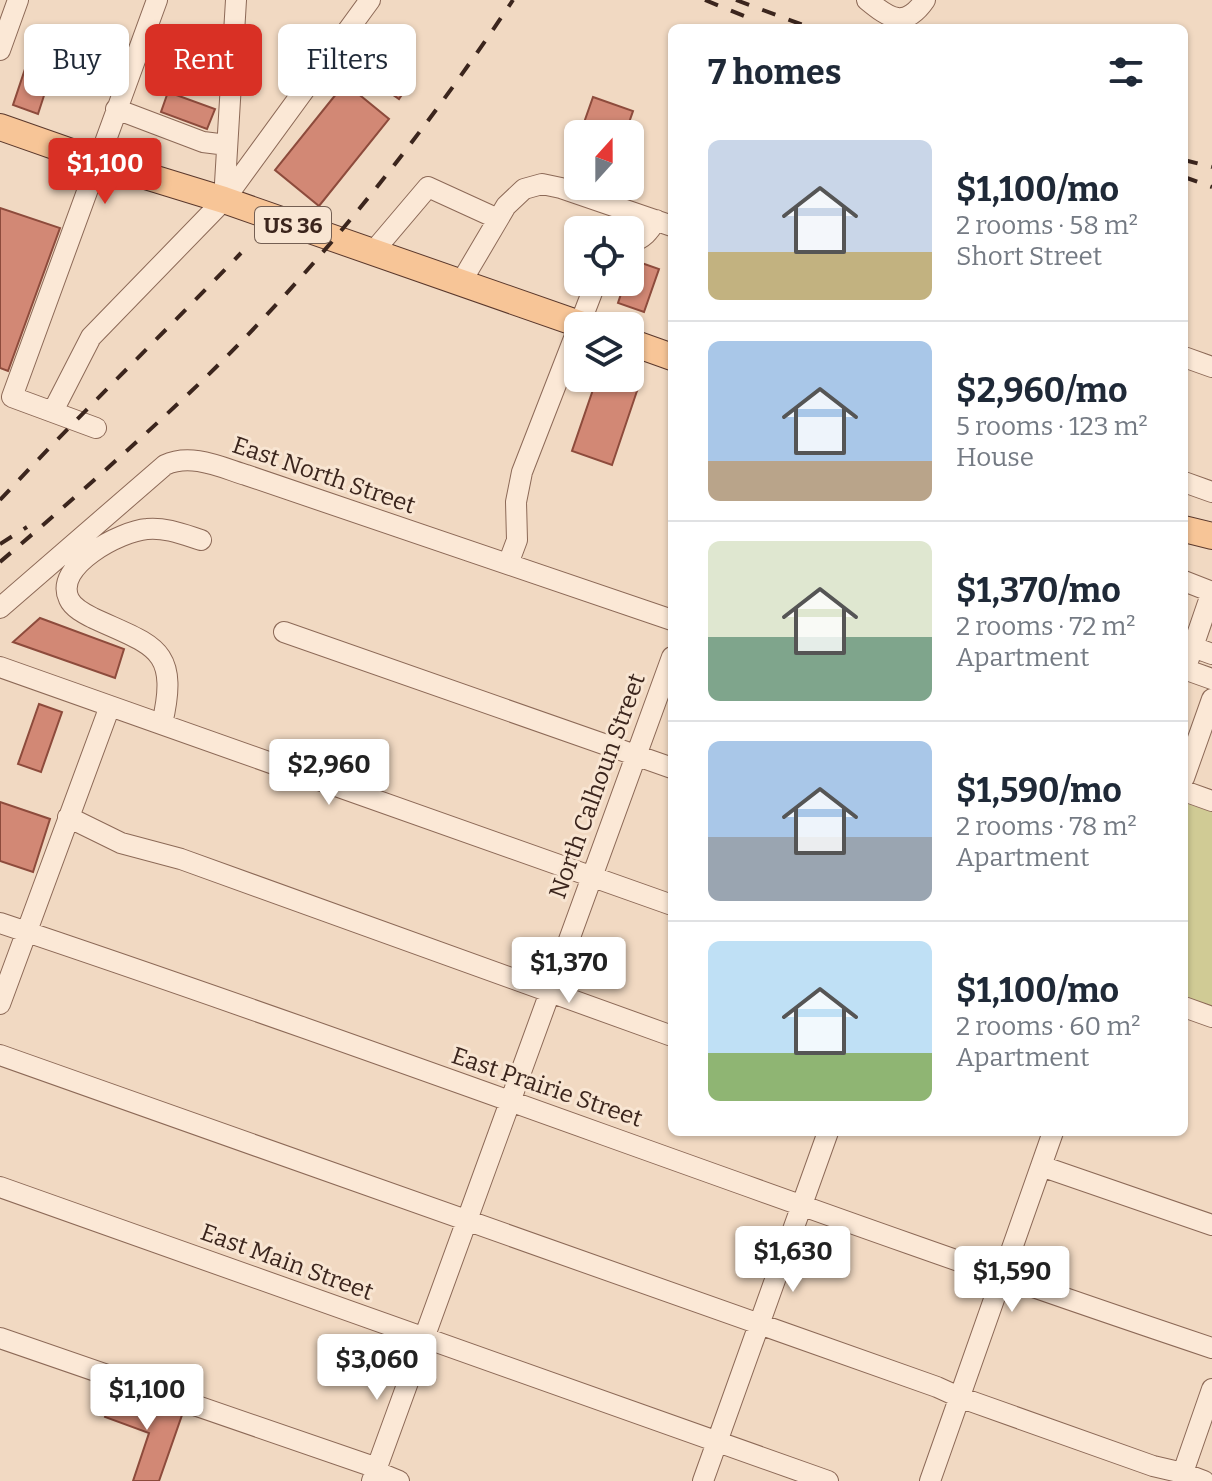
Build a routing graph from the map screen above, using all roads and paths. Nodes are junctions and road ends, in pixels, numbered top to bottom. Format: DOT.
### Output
graph roads {
  1 [pos="18,0"];
  2 [pos="157,0"];
  3 [pos="236,0"];
  4 [pos="370,0"];
  5 [pos="867,0"];
  6 [pos="925,0"];
  7 [pos="0,50"];
  8 [pos="116,109"];
  9 [pos="0,127"];
  10 [pos="227,145"];
  11 [pos="97,161"];
  12 [pos="224,200"];
  13 [pos="498,219"];
  14 [pos="664,223"];
  15 [pos="644,236"];
  16 [pos="372,253"];
  17 [pos="460,284"];
  18 [pos="564,320"];
  19 [pos="644,347"];
  20 [pos="668,356"];
  21 [pos="1188,358"];
  22 [pos="564,366"];
  23 [pos="1188,366"];
  24 [pos="1209,366"];
  25 [pos="53,411"];
  26 [pos="96,428"];
  27 [pos="1188,483"];
  28 [pos="1212,492"];
  29 [pos="1188,530"];
  30 [pos="1212,536"];
  31 [pos="201,540"];
  32 [pos="508,564"];
  33 [pos="1188,583"];
  34 [pos="0,608"];
  35 [pos="668,619"];
  36 [pos="284,632"];
  37 [pos="1202,650"];
  38 [pos="1188,666"];
  39 [pos="0,667"];
  40 [pos="668,668"];
  41 [pos="1188,671"];
  42 [pos="1212,679"];
  43 [pos="1212,699"];
  44 [pos="110,706"];
  45 [pos="162,724"];
  46 [pos="1190,751"];
  47 [pos="636,757"];
  48 [pos="668,767"];
  49 [pos="1188,792"];
  50 [pos="1212,801"];
  51 [pos="68,817"];
  52 [pos="592,877"];
  53 [pos="668,904"];
  54 [pos="0,923"];
  55 [pos="26,932"];
  56 [pos="550,992"];
  57 [pos="0,1004"];
  58 [pos="1188,1008"];
  59 [pos="1212,1017"];
  60 [pos="668,1035"];
  61 [pos="0,1055"];
  62 [pos="510,1102"];
  63 [pos="827,1136"];
  64 [pos="1052,1136"];
  65 [pos="1041,1166"];
  66 [pos="0,1187"];
  67 [pos="802,1204"];
  68 [pos="467,1219"];
  69 [pos="1212,1225"];
  70 [pos="1002,1278"];
  71 [pos="759,1325"];
  72 [pos="0,1338"];
  73 [pos="424,1338"];
  74 [pos="1212,1348"];
  75 [pos="1212,1389"];
  76 [pos="959,1397"];
  77 [pos="717,1441"];
  78 [pos="374,1474"];
  79 [pos="1182,1477"];
  80 [pos="399,1481"];
  81 [pos="703,1481"];
  82 [pos="828,1481"];
  83 [pos="930,1481"];
  84 [pos="1204,1481"];
  1 -- 7 [label="street"];
  2 -- 8 [label="street"];
  3 -- 10 [label="street"];
  4 -- 12 [label="street"];
  5 -- 6 [label="street"];
  8 -- 10 [label="street"];
  8 -- 11 [label="street"];
  9 -- 11 [label="main road, US 36"];
  10 -- 12 [label="street"];
  11 -- 12 [label="main road, US 36"];
  11 -- 25 [label="street"];
  12 -- 16 [label="main road, US 36"];
  12 -- 25 [label="street"];
  13 -- 14 [label="street"];
  13 -- 16 [label="street"];
  13 -- 17 [label="street"];
  14 -- 15 [label="street"];
  16 -- 17 [label="main road, US 36"];
  17 -- 18 [label="main road, US 36"];
  19 -- 20 [label="main road"];
  21 -- 24 [label="street"];
  22 -- 32 [label="street"];
  23 -- 24 [label="street"];
  25 -- 26 [label="street"];
  27 -- 28 [label="street"];
  29 -- 30 [label="main road"];
  31 -- 45 [label="street"];
  32 -- 34 [label="street, East North Street"];
  32 -- 35 [label="street, East North Street"];
  33 -- 37 [label="street"];
  36 -- 47 [label="street"];
  37 -- 38 [label="street"];
  39 -- 44 [label="street"];
  40 -- 47 [label="street, North Calhoun Street"];
  41 -- 42 [label="street"];
  43 -- 46 [label="street"];
  44 -- 45 [label="street"];
  44 -- 51 [label="street"];
  45 -- 52 [label="street"];
  47 -- 48 [label="street"];
  47 -- 52 [label="street, North Calhoun Street"];
  49 -- 50 [label="street"];
  51 -- 55 [label="street"];
  51 -- 56 [label="street"];
  52 -- 53 [label="street"];
  52 -- 56 [label="street, North Calhoun Street"];
  54 -- 55 [label="street, East Prairie Street"];
  55 -- 57 [label="street"];
  55 -- 62 [label="street, East Prairie Street"];
  56 -- 60 [label="street"];
  56 -- 62 [label="street, North Calhoun Street"];
  58 -- 59 [label="street"];
  61 -- 68 [label="street"];
  62 -- 67 [label="street, East Prairie Street"];
  62 -- 68 [label="street, North Calhoun Street"];
  63 -- 67 [label="street"];
  64 -- 65 [label="street"];
  65 -- 69 [label="street"];
  65 -- 70 [label="street"];
  66 -- 73 [label="street, East Main Street"];
  67 -- 70 [label="street, East Prairie Street"];
  67 -- 71 [label="street"];
  68 -- 71 [label="street"];
  68 -- 73 [label="street, North Calhoun Street"];
  70 -- 74 [label="street, East Prairie Street"];
  70 -- 76 [label="street"];
  71 -- 76 [label="street"];
  71 -- 77 [label="street"];
  72 -- 78 [label="street"];
  73 -- 77 [label="street, East Main Street"];
  73 -- 78 [label="street, North Calhoun Street"];
  75 -- 79 [label="street"];
  76 -- 79 [label="street"];
  76 -- 83 [label="street"];
  77 -- 81 [label="street"];
  77 -- 82 [label="street, East Main Street"];
  78 -- 80 [label="street"];
  79 -- 84 [label="street"];
}
